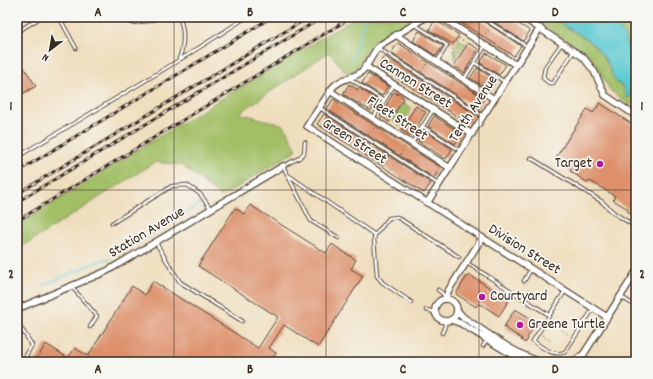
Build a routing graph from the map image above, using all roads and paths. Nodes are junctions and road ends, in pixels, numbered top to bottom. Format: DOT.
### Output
graph roads {
  1 [pos="41,17"];
  2 [pos="59,17"];
  3 [pos="160,17"];
  4 [pos="179,17"];
  5 [pos="243,17"];
  6 [pos="426,17"];
  7 [pos="440,17"];
  8 [pos="481,17"];
  9 [pos="497,17"];
  10 [pos="522,17"];
  11 [pos="494,22"];
  12 [pos="132,23"];
  13 [pos="414,24"];
  14 [pos="491,27"];
  15 [pos="540,28"];
  16 [pos="17,32"];
  17 [pos="461,35"];
  18 [pos="396,36"];
  19 [pos="459,38"];
  20 [pos="483,38"];
  21 [pos="469,40"];
  22 [pos="467,43"];
  23 [pos="562,43"];
  24 [pos="486,46"];
  25 [pos="528,47"];
  26 [pos="76,48"];
  27 [pos="377,48"];
  28 [pos="574,50"];
  29 [pos="179,59"];
  30 [pos="456,61"];
  31 [pos="429,62"];
  32 [pos="437,62"];
  33 [pos="475,63"];
  34 [pos="454,64"];
  35 [pos="516,65"];
  36 [pos="365,66"];
  37 [pos="421,72"];
  38 [pos="348,77"];
  39 [pos="418,78"];
  40 [pos="454,79"];
  41 [pos="464,80"];
  42 [pos="505,82"];
  43 [pos="394,85"];
  44 [pos="413,90"];
  45 [pos="449,90"];
  46 [pos="330,91"];
  47 [pos="446,96"];
  48 [pos="494,99"];
  49 [pos="384,101"];
  50 [pos="319,108"];
  51 [pos="435,108"];
  52 [pos="484,116"];
  53 [pos="636,116"];
  54 [pos="374,121"];
  55 [pos="422,126"];
  56 [pos="472,134"];
  57 [pos="368,135"];
  58 [pos="365,141"];
  59 [pos="304,142"];
  60 [pos="409,144"];
  61 [pos="461,151"];
  62 [pos="358,153"];
  63 [pos="400,156"];
  64 [pos="17,157"];
  65 [pos="531,158"];
  66 [pos="398,162"];
  67 [pos="283,166"];
  68 [pos="450,168"];
  69 [pos="389,172"];
  70 [pos="288,175"];
  71 [pos="439,184"];
  72 [pos="427,203"];
  73 [pos="211,209"];
  74 [pos="112,223"];
  75 [pos="636,226"];
  76 [pos="375,235"];
  77 [pos="339,238"];
  78 [pos="482,238"];
  79 [pos="156,242"];
  80 [pos="459,257"];
  81 [pos="466,262"];
  82 [pos="531,269"];
  83 [pos="636,272"];
  84 [pos="524,281"];
  85 [pos="71,286"];
  86 [pos="438,290"];
  87 [pos="565,291"];
  88 [pos="621,296"];
  89 [pos="446,299"];
  90 [pos="412,302"];
  91 [pos="636,306"];
  92 [pos="17,309"];
  93 [pos="593,309"];
  94 [pos="426,310"];
  95 [pos="457,310"];
  96 [pos="435,312"];
  97 [pos="549,315"];
  98 [pos="607,318"];
  99 [pos="546,320"];
  100 [pos="242,321"];
  101 [pos="448,321"];
  102 [pos="17,322"];
  103 [pos="90,327"];
  104 [pos="538,332"];
  105 [pos="442,333"];
  106 [pos="488,337"];
  107 [pos="575,338"];
  108 [pos="551,341"];
  109 [pos="483,346"];
  110 [pos="585,352"];
  111 [pos="24,359"];
  112 [pos="524,362"];
  113 [pos="541,362"];
  114 [pos="574,362"];
  115 [pos="580,362"];
  1 -- 16 [label="lane"];
  2 -- 26 [label="lane"];
  3 -- 12 [label="lane"];
  4 -- 29 [label="lane"];
  5 -- 29 [label="lane"];
  6 -- 13 [label="street, Green Street"];
  7 -- 24 [label="street"];
  8 -- 25 [label="lane"];
  9 -- 11 [label="path"];
  10 -- 15 [label="street"];
  13 -- 18 [label="street, Green Street"];
  13 -- 32 [label="lane"];
  14 -- 20 [label="path"];
  15 -- 23 [label="street"];
  15 -- 25 [label="street, Tenth Avenue"];
  17 -- 19 [label="path"];
  18 -- 27 [label="street, Green Street"];
  18 -- 32 [label="street"];
  19 -- 22 [label="path"];
  19 -- 30 [label="path"];
  21 -- 22 [label="path"];
  22 -- 30 [label="path"];
  23 -- 28 [label="street"];
  23 -- 28 [label="lane"];
  24 -- 33 [label="lane"];
  24 -- 35 [label="street"];
  25 -- 35 [label="street, Tenth Avenue"];
  27 -- 36 [label="street, Green Street"];
  27 -- 52 [label="lane"];
  28 -- 53 [label="street"];
  29 -- 64 [label="lane"];
  30 -- 34 [label="path"];
  31 -- 37 [label="path"];
  32 -- 41 [label="street"];
  33 -- 41 [label="lane"];
  33 -- 42 [label="lane"];
  35 -- 42 [label="street, Tenth Avenue"];
  36 -- 38 [label="street, Green Street"];
  36 -- 43 [label="street, Cannon Street"];
  38 -- 46 [label="street, Green Street"];
  38 -- 49 [label="lane"];
  39 -- 44 [label="path"];
  40 -- 45 [label="path"];
  41 -- 48 [label="street"];
  42 -- 48 [label="street, Tenth Avenue"];
  43 -- 49 [label="lane"];
  43 -- 51 [label="street, Cannon Street"];
  46 -- 50 [label="street, Green Street"];
  46 -- 54 [label="street, Fleet Street"];
  47 -- 51 [label="path"];
  48 -- 52 [label="street, Tenth Avenue"];
  49 -- 54 [label="lane"];
  50 -- 71 [label="lane"];
  50 -- 72 [label="street, Green Street"];
  51 -- 55 [label="lane"];
  51 -- 56 [label="street, Cannon Street"];
  52 -- 56 [label="street, Tenth Avenue"];
  54 -- 57 [label="path"];
  54 -- 60 [label="street, Fleet Street"];
  55 -- 60 [label="lane"];
  55 -- 61 [label="lane"];
  56 -- 61 [label="street, Tenth Avenue"];
  58 -- 62 [label="path"];
  59 -- 67 [label="lane"];
  60 -- 63 [label="path"];
  60 -- 68 [label="street, Fleet Street"];
  61 -- 68 [label="street, Tenth Avenue"];
  65 -- 75 [label="lane"];
  66 -- 69 [label="path"];
  67 -- 70 [label="lane"];
  67 -- 73 [label="street, Station Avenue"];
  68 -- 71 [label="street, Tenth Avenue"];
  70 -- 76 [label="lane"];
  70 -- 77 [label="lane"];
  71 -- 72 [label="street, Tenth Avenue"];
  72 -- 78 [label="street, Division Street"];
  73 -- 74 [label="lane"];
  73 -- 79 [label="street, Station Avenue"];
  76 -- 80 [label="lane"];
  76 -- 90 [label="lane"];
  78 -- 81 [label="street"];
  78 -- 82 [label="street, Division Street"];
  79 -- 85 [label="street, Station Avenue"];
  79 -- 100 [label="lane"];
  81 -- 89 [label="street"];
  81 -- 97 [label="lane"];
  82 -- 84 [label="lane"];
  82 -- 87 [label="street, Division Street"];
  83 -- 88 [label="street"];
  85 -- 92 [label="street, Station Avenue"];
  85 -- 103 [label="lane"];
  86 -- 89 [label="lane"];
  87 -- 93 [label="street, Division Street"];
  87 -- 97 [label="lane"];
  88 -- 91 [label="lane"];
  88 -- 98 [label="street"];
  89 -- 95 [label="street"];
  89 -- 96 [label="street"];
  93 -- 98 [label="street, Division Street"];
  93 -- 107 [label="lane"];
  94 -- 96 [label="lane"];
  95 -- 101 [label="street"];
  95 -- 106 [label="street"];
  96 -- 101 [label="street"];
  97 -- 99 [label="lane"];
  98 -- 110 [label="street"];
  99 -- 104 [label="lane"];
  99 -- 107 [label="path"];
  101 -- 105 [label="lane"];
  101 -- 106 [label="street"];
  102 -- 111 [label="lane"];
  104 -- 107 [label="lane"];
  104 -- 108 [label="path"];
  106 -- 109 [label="lane"];
  106 -- 112 [label="street"];
  106 -- 113 [label="street"];
  110 -- 114 [label="street"];
  110 -- 115 [label="street"];
}
